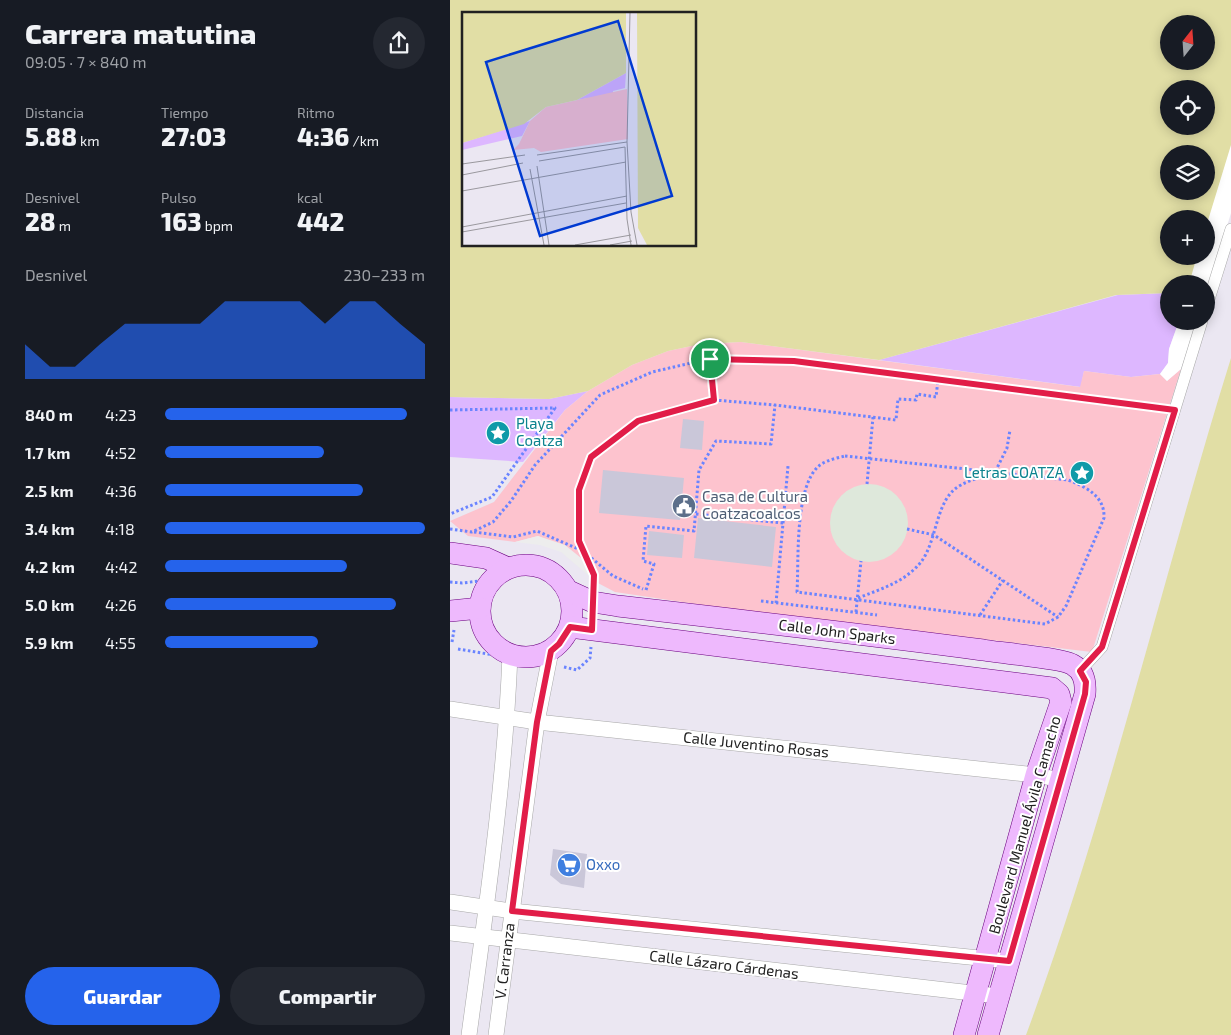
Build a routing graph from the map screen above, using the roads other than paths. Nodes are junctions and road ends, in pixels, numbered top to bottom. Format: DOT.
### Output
graph roads {
  1 [pos="1231,229"];
  2 [pos="1215,280"];
  3 [pos="1199,330"];
  4 [pos="450,553"];
  5 [pos="508,568"];
  6 [pos="568,591"];
  7 [pos="480,608"];
  8 [pos="450,611"];
  9 [pos="570,627"];
  10 [pos="510,656"];
  11 [pos="550,658"];
  12 [pos="1080,671"];
  13 [pos="1061,702"];
  14 [pos="450,709"];
  15 [pos="506,717"];
  16 [pos="537,722"];
  17 [pos="1036,775"];
  18 [pos="1061,780"];
  19 [pos="450,902"];
  20 [pos="487,907"];
  21 [pos="512,911"];
  22 [pos="450,934"];
  23 [pos="482,938"];
  24 [pos="507,940"];
  25 [pos="987,959"];
  26 [pos="1009,961"];
  27 [pos="976,994"];
  28 [pos="998,996"];
  29 [pos="469,1035"];
  30 [pos="496,1035"];
  31 [pos="964,1035"];
  32 [pos="988,1035"];
  1 -- 2 [label="street"];
  3 -- 12 [label="street"];
  4 -- 5 [label="main road"];
  5 -- 6 [label="main road"];
  5 -- 7 [label="main road"];
  6 -- 9 [label="main road"];
  6 -- 12 [label="main road, Calle John Sparks"];
  7 -- 8 [label="main road"];
  7 -- 10 [label="main road"];
  9 -- 11 [label="main road"];
  9 -- 13 [label="main road, Calle John Sparks"];
  10 -- 11 [label="main road"];
  10 -- 15 [label="street, V. Carranza"];
  11 -- 16 [label="street, V. Carranza"];
  12 -- 18 [label="main road, Boulevard Manuel Ávila Camacho"];
  13 -- 17 [label="main road, Boulevard Manuel Ávila Camacho"];
  14 -- 15 [label="street, Calle Juventino Rosas"];
  15 -- 16 [label="street, Calle Juventino Rosas"];
  15 -- 20 [label="street, V. Carranza"];
  16 -- 17 [label="street, Calle Juventino Rosas"];
  16 -- 21 [label="street, V. Carranza"];
  17 -- 18 [label="street, Calle Juventino Rosas"];
  17 -- 25 [label="main road, Boulevard Manuel Ávila Camacho"];
  18 -- 26 [label="main road, Boulevard Manuel Ávila Camacho"];
  19 -- 20 [label="street, Calle Lázaro Cárdenas"];
  20 -- 21 [label="street, Calle Lázaro Cárdenas"];
  20 -- 23 [label="street, V. Carranza"];
  21 -- 24 [label="street, V. Carranza"];
  21 -- 25 [label="street, Calle Lázaro Cárdenas"];
  22 -- 23 [label="street, Calle Lázaro Cárdenas"];
  23 -- 24 [label="street, Calle Lázaro Cárdenas"];
  23 -- 29 [label="street, V. Carranza"];
  24 -- 27 [label="street, Calle Lázaro Cárdenas"];
  24 -- 30 [label="street, V. Carranza"];
  25 -- 26 [label="street, Calle Lázaro Cárdenas"];
  25 -- 27 [label="main road, Boulevard Manuel Ávila Camacho"];
  26 -- 28 [label="main road, Boulevard Manuel Ávila Camacho"];
  27 -- 28 [label="street, Calle Lázaro Cárdenas"];
  27 -- 31 [label="main road, Boulevard Manuel Ávila Camacho"];
  28 -- 32 [label="main road, Boulevard Manuel Ávila Camacho"];
}
